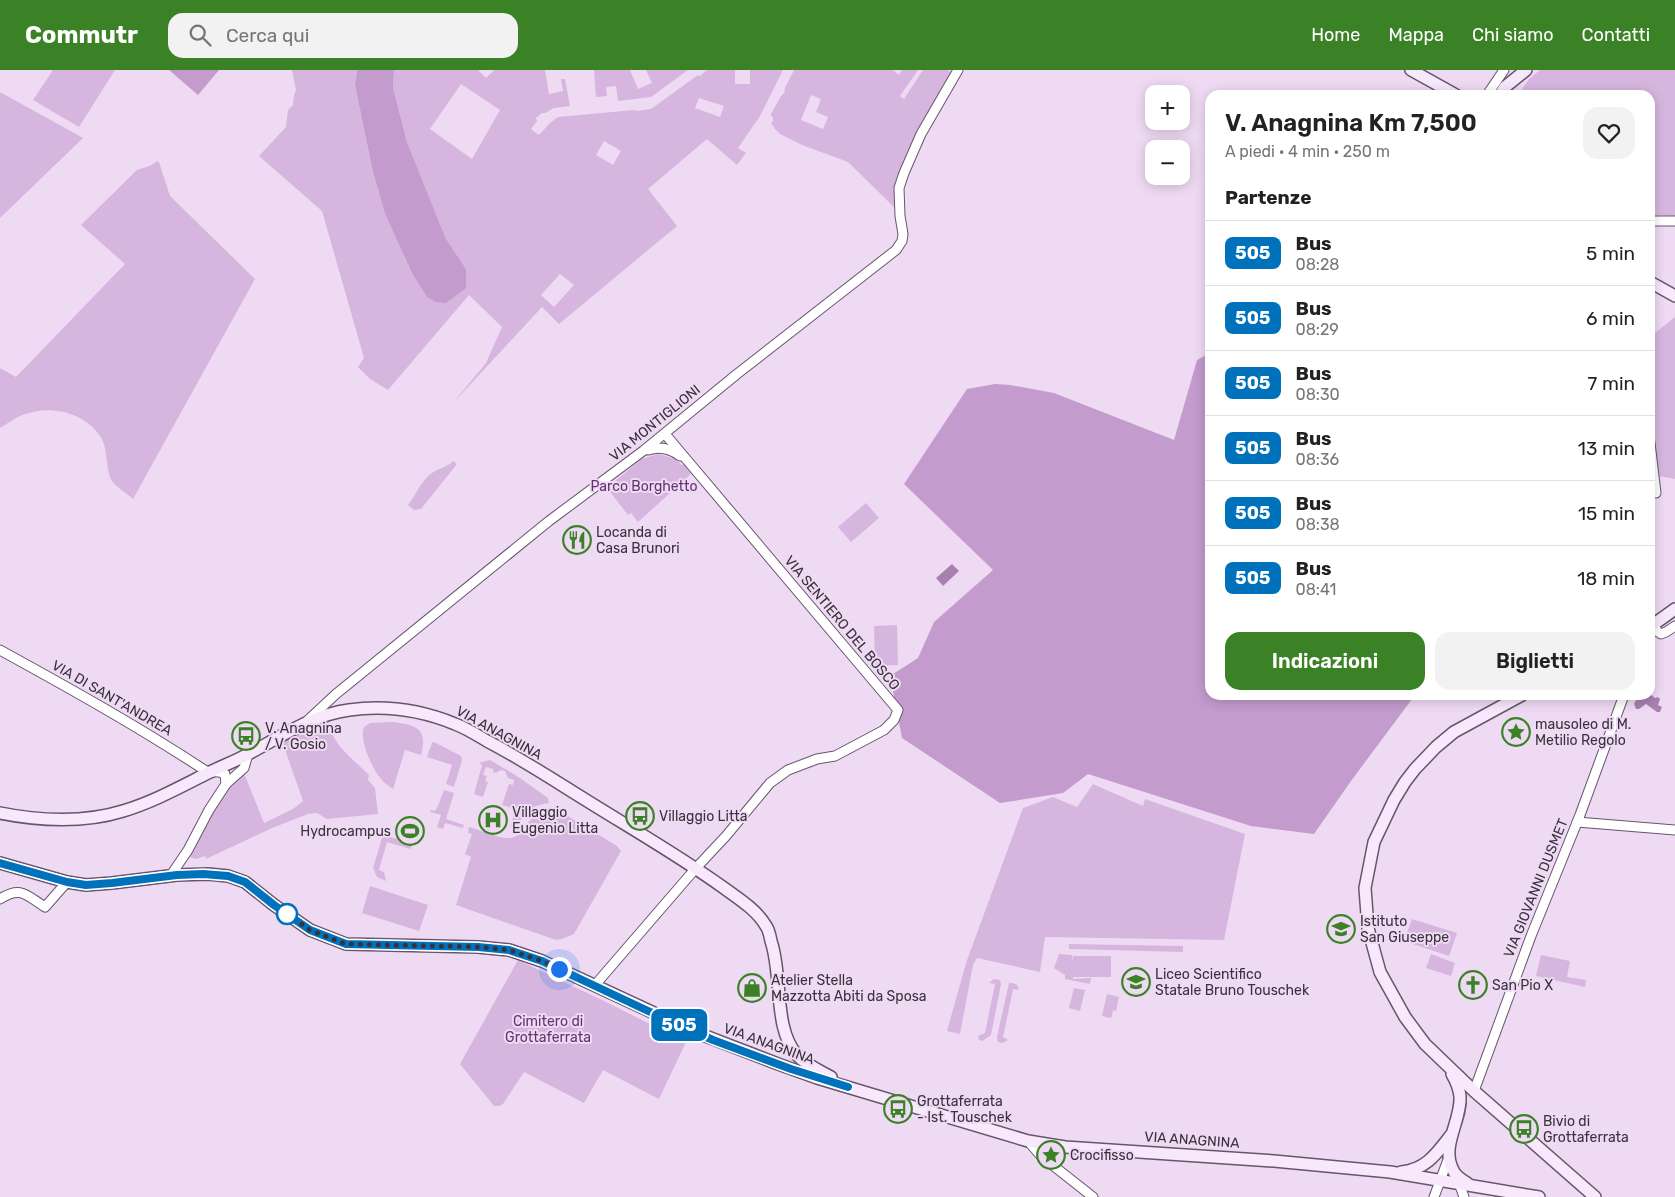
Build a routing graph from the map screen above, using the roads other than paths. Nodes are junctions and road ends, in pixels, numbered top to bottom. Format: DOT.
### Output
graph roads {
  1 [pos="958,70"];
  2 [pos="1411,70"];
  3 [pos="1504,70"];
  4 [pos="1526,70"];
  5 [pos="1447,90"];
  6 [pos="1490,90"];
  7 [pos="1504,90"];
  8 [pos="1655,220"];
  9 [pos="1674,221"];
  10 [pos="1655,285"];
  11 [pos="1675,296"];
  12 [pos="665,434"];
  13 [pos="643,452"];
  14 [pos="688,462"];
  15 [pos="1655,484"];
  16 [pos="1656,492"];
  17 [pos="1675,609"];
  18 [pos="1655,624"];
  19 [pos="1675,626"];
  20 [pos="1655,629"];
  21 [pos="0,650"];
  22 [pos="336,694"];
  23 [pos="1513,700"];
  24 [pos="1622,700"];
  25 [pos="346,710"];
  26 [pos="303,724"];
  27 [pos="248,754"];
  28 [pos="237,760"];
  29 [pos="208,773"];
  30 [pos="226,784"];
  31 [pos="0,813"];
  32 [pos="1577,822"];
  33 [pos="1675,830"];
  34 [pos="0,863"];
  35 [pos="696,868"];
  36 [pos="171,875"];
  37 [pos="67,882"];
  38 [pos="0,899"];
  39 [pos="595,985"];
  40 [pos="798,1057"];
  41 [pos="778,1064"];
  42 [pos="1448,1066"];
  43 [pos="848,1087"];
  44 [pos="1474,1091"];
  45 [pos="1486,1100"];
  46 [pos="1460,1109"];
  47 [pos="1451,1134"];
  48 [pos="1028,1141"];
  49 [pos="1449,1157"];
  50 [pos="1390,1172"];
  51 [pos="1440,1180"];
  52 [pos="1464,1184"];
  53 [pos="1591,1195"];
  54 [pos="1093,1197"];
  55 [pos="1434,1197"];
  56 [pos="1464,1197"];
  57 [pos="1539,1197"];
  1 -- 12 [label="street, VIA MONTIGLIONI"];
  2 -- 5 [label="main road"];
  3 -- 6 [label="street"];
  4 -- 7 [label="main road"];
  8 -- 9 [label="street"];
  10 -- 11 [label="main road"];
  12 -- 13 [label="street, VIA MONTIGLIONI"];
  12 -- 14 [label="street, VIA SENTIERO DEL BOSCO"];
  13 -- 14 [label="street, VIA SENTIERO DEL BOSCO"];
  13 -- 22 [label="street, VIA MONTIGLIONI"];
  14 -- 35 [label="street, VIA SENTIERO DEL BOSCO"];
  15 -- 16 [label="street"];
  17 -- 18 [label="main road"];
  19 -- 20 [label="street"];
  21 -- 29 [label="street, VIA DI SANT'ANDREA"];
  22 -- 25 [label="street"];
  22 -- 26 [label="street, VIA MONTIGLIONI"];
  23 -- 42 [label="main road"];
  24 -- 32 [label="street, VIA GIOVANNI DUSMET"];
  25 -- 26 [label="main road, VIA ANAGNINA"];
  25 -- 35 [label="main road, VIA ANAGNINA"];
  26 -- 27 [label="main road, VIA ANAGNINA"];
  27 -- 28 [label="main road, VIA ANAGNINA"];
  27 -- 30 [label="street"];
  28 -- 29 [label="main road, VIA ANAGNINA"];
  28 -- 30 [label="street"];
  29 -- 30 [label="street, VIA DI SANT'ANDREA"];
  29 -- 31 [label="main road, VIA ANAGNINA"];
  30 -- 36 [label="street"];
  32 -- 33 [label="street"];
  32 -- 44 [label="street, VIA GIOVANNI DUSMET"];
  34 -- 37 [label="main road, VIA ANAGNINA"];
  35 -- 39 [label="street, VIA SENTIERO DEL BOSCO"];
  35 -- 40 [label="main road, VIA ANAGNINA"];
  36 -- 37 [label="main road, VIA ANAGNINA"];
  36 -- 39 [label="main road, VIA ANAGNINA"];
  37 -- 38 [label="street"];
  39 -- 41 [label="main road, VIA ANAGNINA"];
  40 -- 41 [label="main road"];
  40 -- 43 [label="main road, VIA ANAGNINA"];
  41 -- 43 [label="main road, VIA ANAGNINA"];
  42 -- 44 [label="main road"];
  42 -- 46 [label="main road"];
  43 -- 48 [label="main road, VIA ANAGNINA"];
  44 -- 45 [label="main road"];
  45 -- 46 [label="main road"];
  45 -- 53 [label="main road"];
  46 -- 47 [label="main road"];
  47 -- 49 [label="main road"];
  47 -- 50 [label="main road"];
  48 -- 50 [label="main road, VIA ANAGNINA"];
  48 -- 54 [label="street"];
  49 -- 51 [label="street"];
  49 -- 52 [label="main road"];
  50 -- 51 [label="main road, VIA ANAGNINA"];
  51 -- 52 [label="main road, VIA ANAGNINA"];
  51 -- 55 [label="street"];
  52 -- 56 [label="street"];
  52 -- 57 [label="main road, VIA ANAGNINA"];
}
